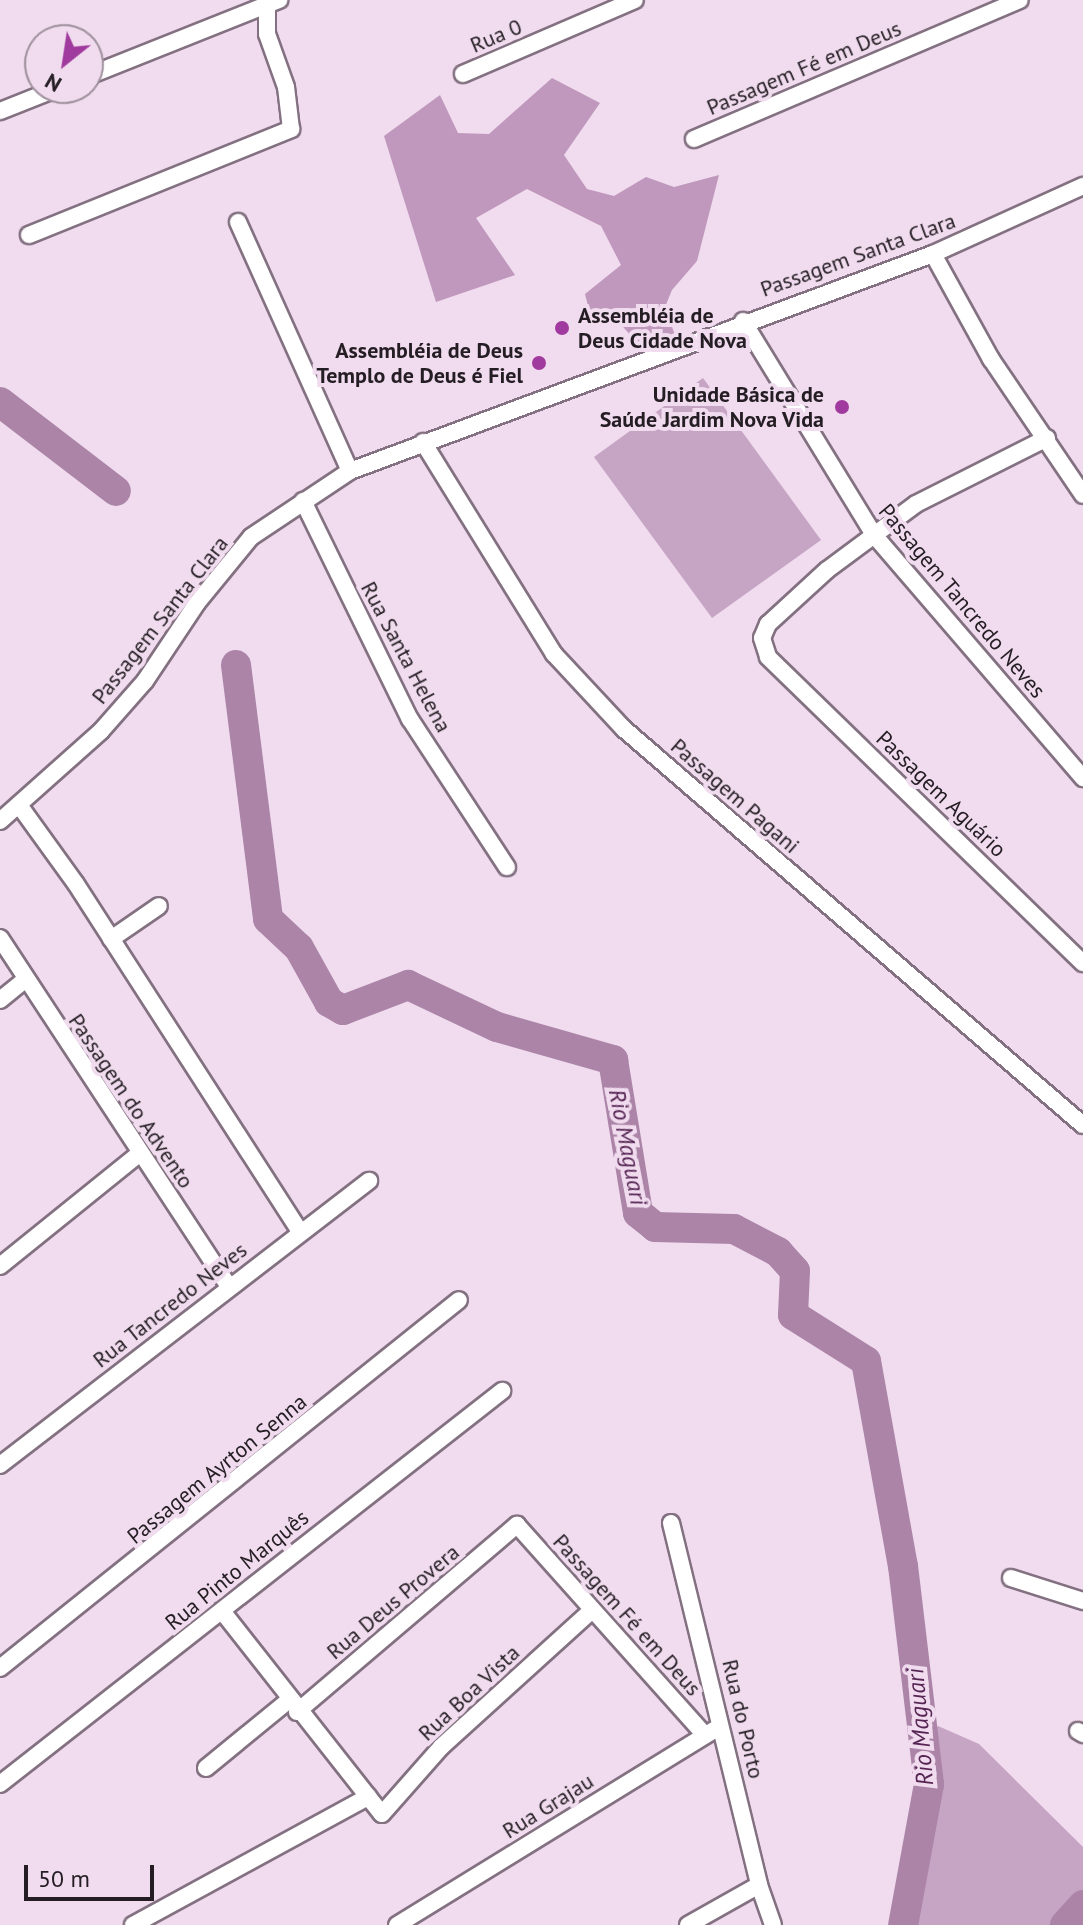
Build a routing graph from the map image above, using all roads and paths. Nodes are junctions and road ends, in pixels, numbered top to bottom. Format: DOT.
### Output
graph roads {
  1 [pos="635,0"];
  2 [pos="1020,0"];
  3 [pos="273,2"];
  4 [pos="104,70"];
  5 [pos="463,74"];
  6 [pos="24,101"];
  7 [pos="0,111"];
  8 [pos="694,139"];
  9 [pos="1082,189"];
  10 [pos="238,222"];
  11 [pos="29,235"];
  12 [pos="933,254"];
  13 [pos="743,321"];
  14 [pos="1047,438"];
  15 [pos="423,442"];
  16 [pos="350,471"];
  17 [pos="1083,495"];
  18 [pos="303,501"];
  19 [pos="874,535"];
  20 [pos="1083,778"];
  21 [pos="19,805"];
  22 [pos="0,821"];
  23 [pos="507,867"];
  24 [pos="159,906"];
  25 [pos="0,938"];
  26 [pos="111,939"];
  27 [pos="1083,963"];
  28 [pos="25,980"];
  29 [pos="0,1000"];
  30 [pos="1083,1125"];
  31 [pos="140,1153"];
  32 [pos="369,1181"];
  33 [pos="300,1232"];
  34 [pos="0,1266"];
  35 [pos="229,1287"];
  36 [pos="459,1300"];
  37 [pos="502,1391"];
  38 [pos="0,1465"];
  39 [pos="671,1523"];
  40 [pos="517,1525"];
  41 [pos="1011,1578"];
  42 [pos="1083,1601"];
  43 [pos="592,1610"];
  44 [pos="222,1611"];
  45 [pos="0,1668"];
  46 [pos="293,1706"];
  47 [pos="723,1726"];
  48 [pos="705,1735"];
  49 [pos="206,1768"];
  50 [pos="0,1784"];
  51 [pos="368,1797"];
  52 [pos="759,1885"];
  53 [pos="133,1925"];
  54 [pos="397,1925"];
  55 [pos="688,1925"];
  56 [pos="773,1925"];
  1 -- 5 [label="street, Rua 0"];
  2 -- 8 [label="street, Passagem Fé em Deus"];
  3 -- 4 [label="street"];
  3 -- 11 [label="street"];
  6 -- 7 [label="street"];
  9 -- 12 [label="street, Passagem Santa Clara"];
  10 -- 16 [label="street"];
  12 -- 13 [label="street, Passagem Santa Clara"];
  12 -- 14 [label="street"];
  13 -- 15 [label="street, Passagem Santa Clara"];
  13 -- 19 [label="street, Passagem Tancredo Neves"];
  14 -- 17 [label="street"];
  14 -- 19 [label="street"];
  15 -- 16 [label="street, Passagem Santa Clara"];
  15 -- 30 [label="street, Passagem Pagani"];
  16 -- 18 [label="street, Passagem Santa Clara"];
  18 -- 21 [label="street, Passagem Santa Clara"];
  18 -- 23 [label="street, Rua Santa Helena"];
  19 -- 20 [label="street, Passagem Tancredo Neves"];
  19 -- 27 [label="street, Passagem Aguário"];
  21 -- 22 [label="street, Passagem Santa Clara"];
  21 -- 26 [label="street"];
  24 -- 26 [label="street"];
  25 -- 28 [label="street, Passagem do Advento"];
  26 -- 33 [label="street"];
  28 -- 29 [label="street"];
  28 -- 31 [label="street, Passagem do Advento"];
  31 -- 34 [label="street"];
  31 -- 35 [label="street, Passagem do Advento"];
  32 -- 33 [label="street, Rua Tancredo Neves"];
  33 -- 35 [label="street, Rua Tancredo Neves"];
  35 -- 38 [label="street, Rua Tancredo Neves"];
  36 -- 45 [label="street, Passagem Ayrton Senna"];
  37 -- 44 [label="street, Rua Pinto Marquês"];
  39 -- 47 [label="street, Rua do Porto"];
  40 -- 43 [label="street, Passagem Fé em Deus"];
  40 -- 46 [label="street, Rua Deus Provera"];
  41 -- 42 [label="street"];
  43 -- 48 [label="street, Passagem Fé em Deus"];
  43 -- 51 [label="street, Rua Boa Vista"];
  44 -- 46 [label="street"];
  44 -- 50 [label="street, Rua Pinto Marquês"];
  46 -- 49 [label="street, Rua Deus Provera"];
  46 -- 51 [label="street"];
  47 -- 48 [label="street, Rua Grajau"];
  47 -- 52 [label="street, Rua do Porto"];
  48 -- 54 [label="street, Rua Grajau"];
  51 -- 53 [label="street"];
  52 -- 55 [label="street"];
  52 -- 56 [label="street, Rua do Porto"];
}
